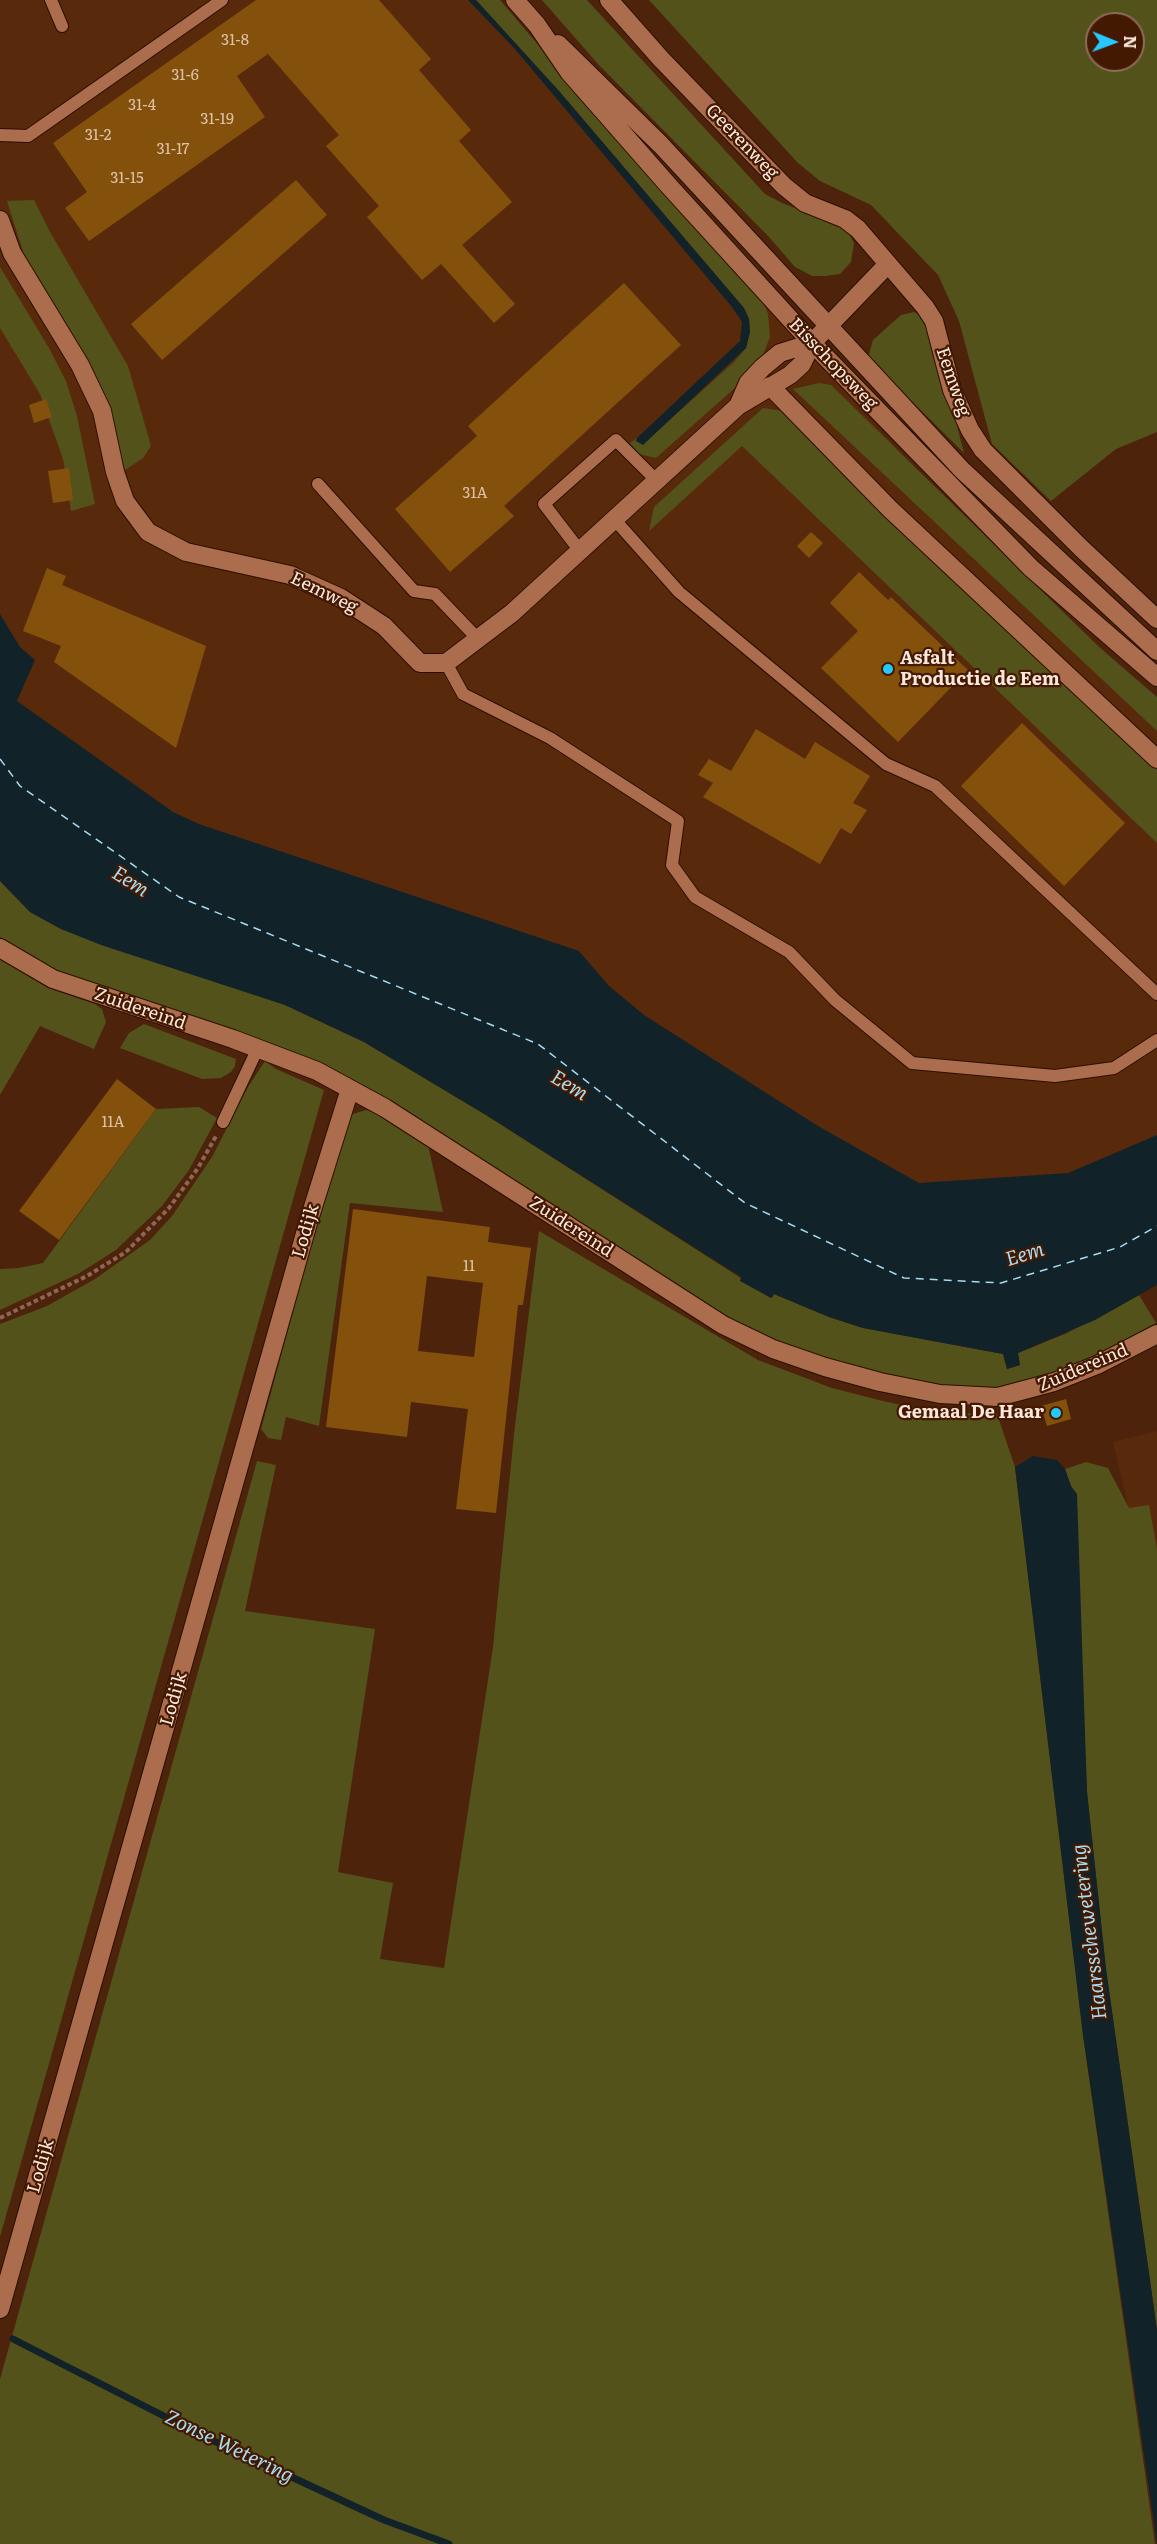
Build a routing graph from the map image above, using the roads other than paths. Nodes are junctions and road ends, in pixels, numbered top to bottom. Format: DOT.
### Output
graph roads {
  1 [pos="51,0"];
  2 [pos="222,0"];
  3 [pos="515,0"];
  4 [pos="609,0"];
  5 [pos="537,25"];
  6 [pos="62,26"];
  7 [pos="0,135"];
  8 [pos="0,220"];
  9 [pos="887,266"];
  10 [pos="828,326"];
  11 [pos="812,343"];
  12 [pos="770,386"];
  13 [pos="738,406"];
  14 [pos="657,481"];
  15 [pos="318,483"];
  16 [pos="615,520"];
  17 [pos="580,551"];
  18 [pos="1157,619"];
  19 [pos="478,639"];
  20 [pos="1157,651"];
  21 [pos="446,663"];
  22 [pos="1157,677"];
  23 [pos="1157,759"];
  24 [pos="0,948"];
  25 [pos="1157,994"];
  26 [pos="1157,1040"];
  27 [pos="258,1048"];
  28 [pos="350,1089"];
  29 [pos="223,1122"];
  30 [pos="1157,1334"];
  31 [pos="0,2309"];
  1 -- 6 [label="lane"];
  2 -- 7 [label="lane"];
  3 -- 5 [label="street, Bisschopsweg"];
  4 -- 9 [label="street, Geerenweg"];
  5 -- 10 [label="street, Bisschopsweg"];
  5 -- 11 [label="street, Bisschopsweg"];
  8 -- 21 [label="street, Eemweg"];
  9 -- 10 [label="street"];
  9 -- 18 [label="street, Eemweg"];
  10 -- 11 [label="street"];
  10 -- 20 [label="street, Bisschopsweg"];
  11 -- 12 [label="street"];
  11 -- 13 [label="street"];
  11 -- 22 [label="street, Bisschopsweg"];
  12 -- 13 [label="street"];
  12 -- 23 [label="street"];
  13 -- 14 [label="street"];
  14 -- 16 [label="street"];
  14 -- 17 [label="lane"];
  15 -- 19 [label="lane"];
  16 -- 17 [label="street"];
  16 -- 25 [label="lane"];
  17 -- 19 [label="street"];
  19 -- 21 [label="street"];
  21 -- 26 [label="lane"];
  24 -- 27 [label="street, Zuidereind"];
  27 -- 28 [label="street, Zuidereind"];
  27 -- 29 [label="lane"];
  28 -- 30 [label="street, Zuidereind"];
  28 -- 31 [label="street, Lodijk"];
}
